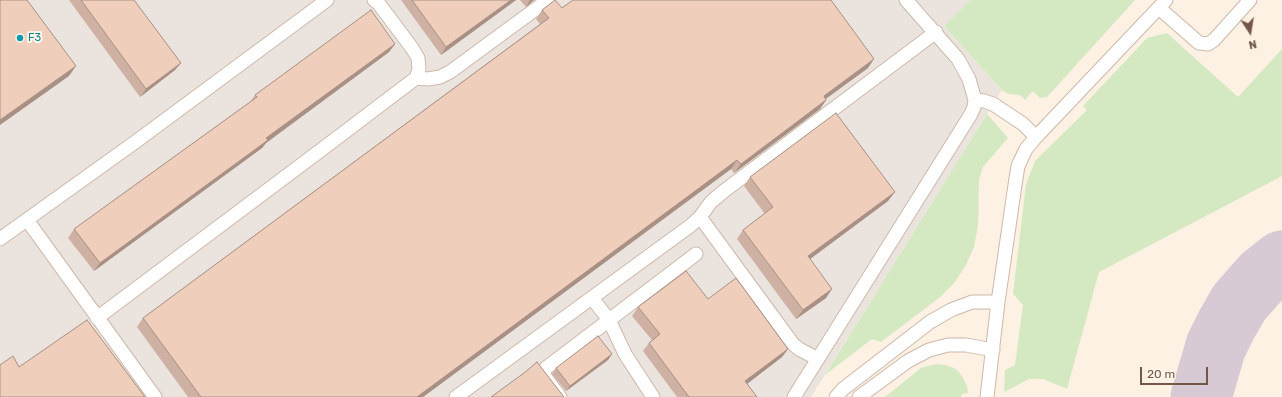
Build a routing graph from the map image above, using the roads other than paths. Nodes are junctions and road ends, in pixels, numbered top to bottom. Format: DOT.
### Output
graph roads {
  1 [pos="327,0"];
  2 [pos="374,0"];
  3 [pos="548,0"];
  4 [pos="906,0"];
  5 [pos="1250,0"];
  6 [pos="1162,4"];
  7 [pos="936,32"];
  8 [pos="416,78"];
  9 [pos="975,100"];
  10 [pos="1036,137"];
  11 [pos="700,217"];
  12 [pos="27,220"];
  13 [pos="0,239"];
  14 [pos="696,254"];
  15 [pos="592,298"];
  16 [pos="998,302"];
  17 [pos="97,318"];
  18 [pos="609,320"];
  19 [pos="993,350"];
  20 [pos="818,359"];
  21 [pos="155,397"];
  22 [pos="456,397"];
  23 [pos="560,397"];
  24 [pos="653,397"];
  25 [pos="794,397"];
  26 [pos="836,397"];
  27 [pos="859,397"];
  28 [pos="987,397"];
  1 -- 12 [label="lane"];
  2 -- 8 [label="lane"];
  3 -- 8 [label="lane"];
  4 -- 7 [label="lane"];
  5 -- 6 [label="lane"];
  6 -- 10 [label="lane"];
  7 -- 9 [label="lane"];
  7 -- 11 [label="lane"];
  8 -- 17 [label="lane"];
  9 -- 10 [label="lane"];
  9 -- 20 [label="lane"];
  10 -- 16 [label="lane"];
  11 -- 15 [label="lane"];
  11 -- 20 [label="lane"];
  12 -- 13 [label="lane"];
  12 -- 17 [label="lane"];
  14 -- 18 [label="lane"];
  15 -- 18 [label="lane"];
  15 -- 22 [label="lane"];
  16 -- 19 [label="lane"];
  16 -- 26 [label="lane"];
  17 -- 21 [label="lane"];
  18 -- 23 [label="lane"];
  18 -- 24 [label="lane"];
  19 -- 27 [label="lane"];
  19 -- 28 [label="lane"];
  20 -- 25 [label="lane"];
}
